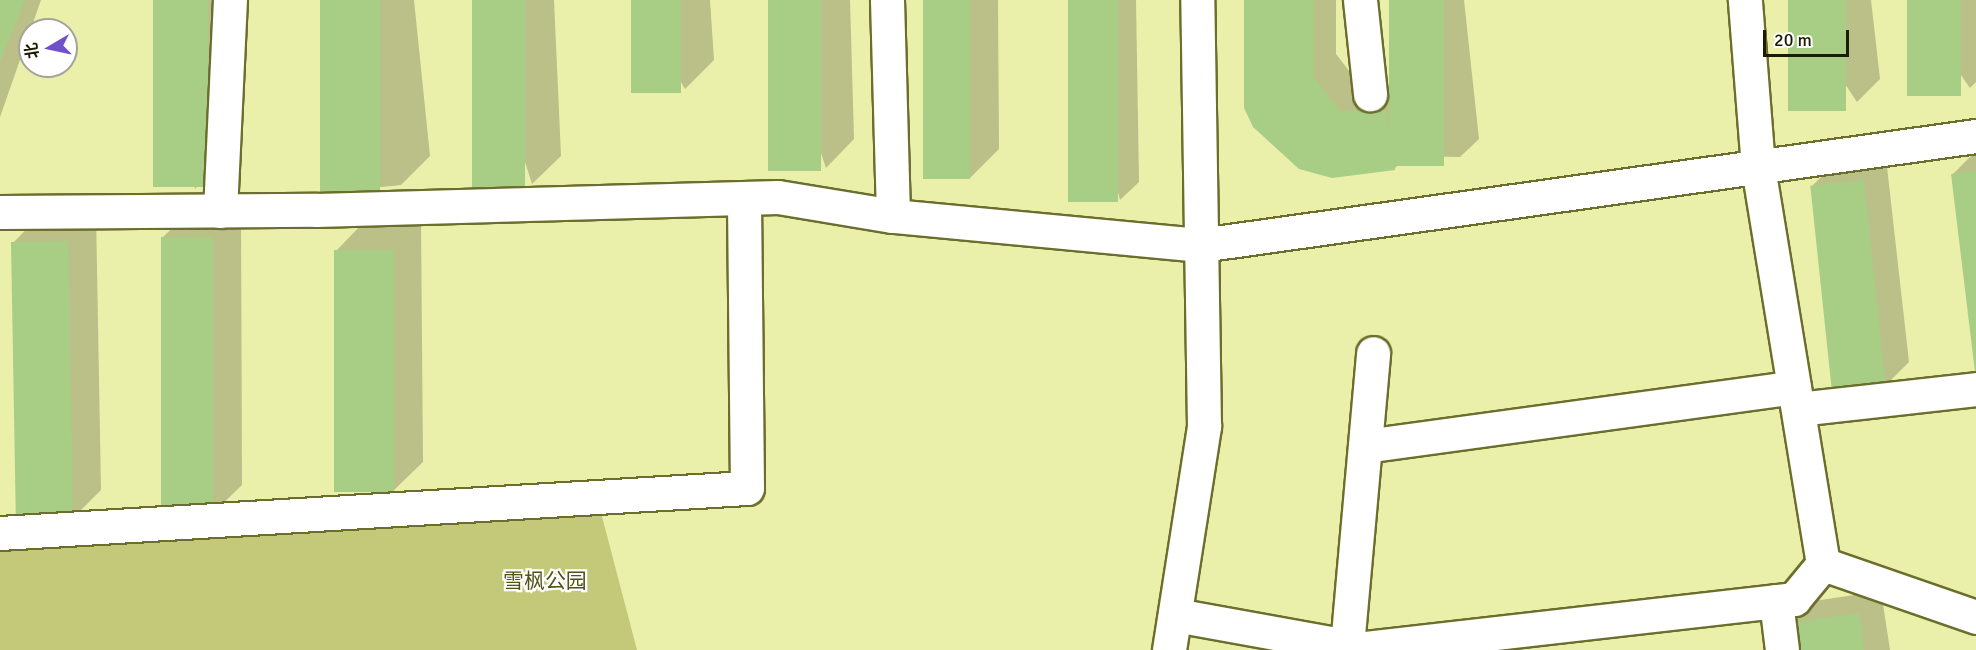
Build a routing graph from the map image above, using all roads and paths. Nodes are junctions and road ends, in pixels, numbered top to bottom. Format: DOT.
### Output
graph roads {
  1 [pos="230,0"];
  2 [pos="887,0"];
  3 [pos="1197,0"];
  4 [pos="1360,0"];
  5 [pos="1745,0"];
  6 [pos="1370,94"];
  7 [pos="1976,136"];
  8 [pos="1758,167"];
  9 [pos="744,198"];
  10 [pos="220,211"];
  11 [pos="0,212"];
  12 [pos="893,216"];
  13 [pos="1201,245"];
  14 [pos="1373,353"];
  15 [pos="1976,389"];
  16 [pos="1796,398"];
  17 [pos="1365,446"];
  18 [pos="0,533"];
  19 [pos="1823,564"];
  20 [pos="1776,601"];
  21 [pos="1175,615"];
  22 [pos="1976,618"];
  23 [pos="1347,648"];
  24 [pos="1169,650"];
  25 [pos="1782,650"];
  1 -- 10 [label="street"];
  2 -- 12 [label="street"];
  3 -- 13 [label="street"];
  4 -- 6 [label="street"];
  5 -- 8 [label="street"];
  7 -- 8 [label="street"];
  8 -- 13 [label="street"];
  8 -- 16 [label="street"];
  9 -- 10 [label="street"];
  9 -- 12 [label="street"];
  9 -- 18 [label="street"];
  10 -- 11 [label="street"];
  12 -- 13 [label="street"];
  13 -- 21 [label="street"];
  14 -- 17 [label="street"];
  15 -- 16 [label="street"];
  16 -- 17 [label="street"];
  16 -- 19 [label="street"];
  17 -- 23 [label="street"];
  19 -- 20 [label="street"];
  19 -- 22 [label="street"];
  20 -- 23 [label="street"];
  20 -- 25 [label="street"];
  21 -- 23 [label="street"];
  21 -- 24 [label="street"];
}
